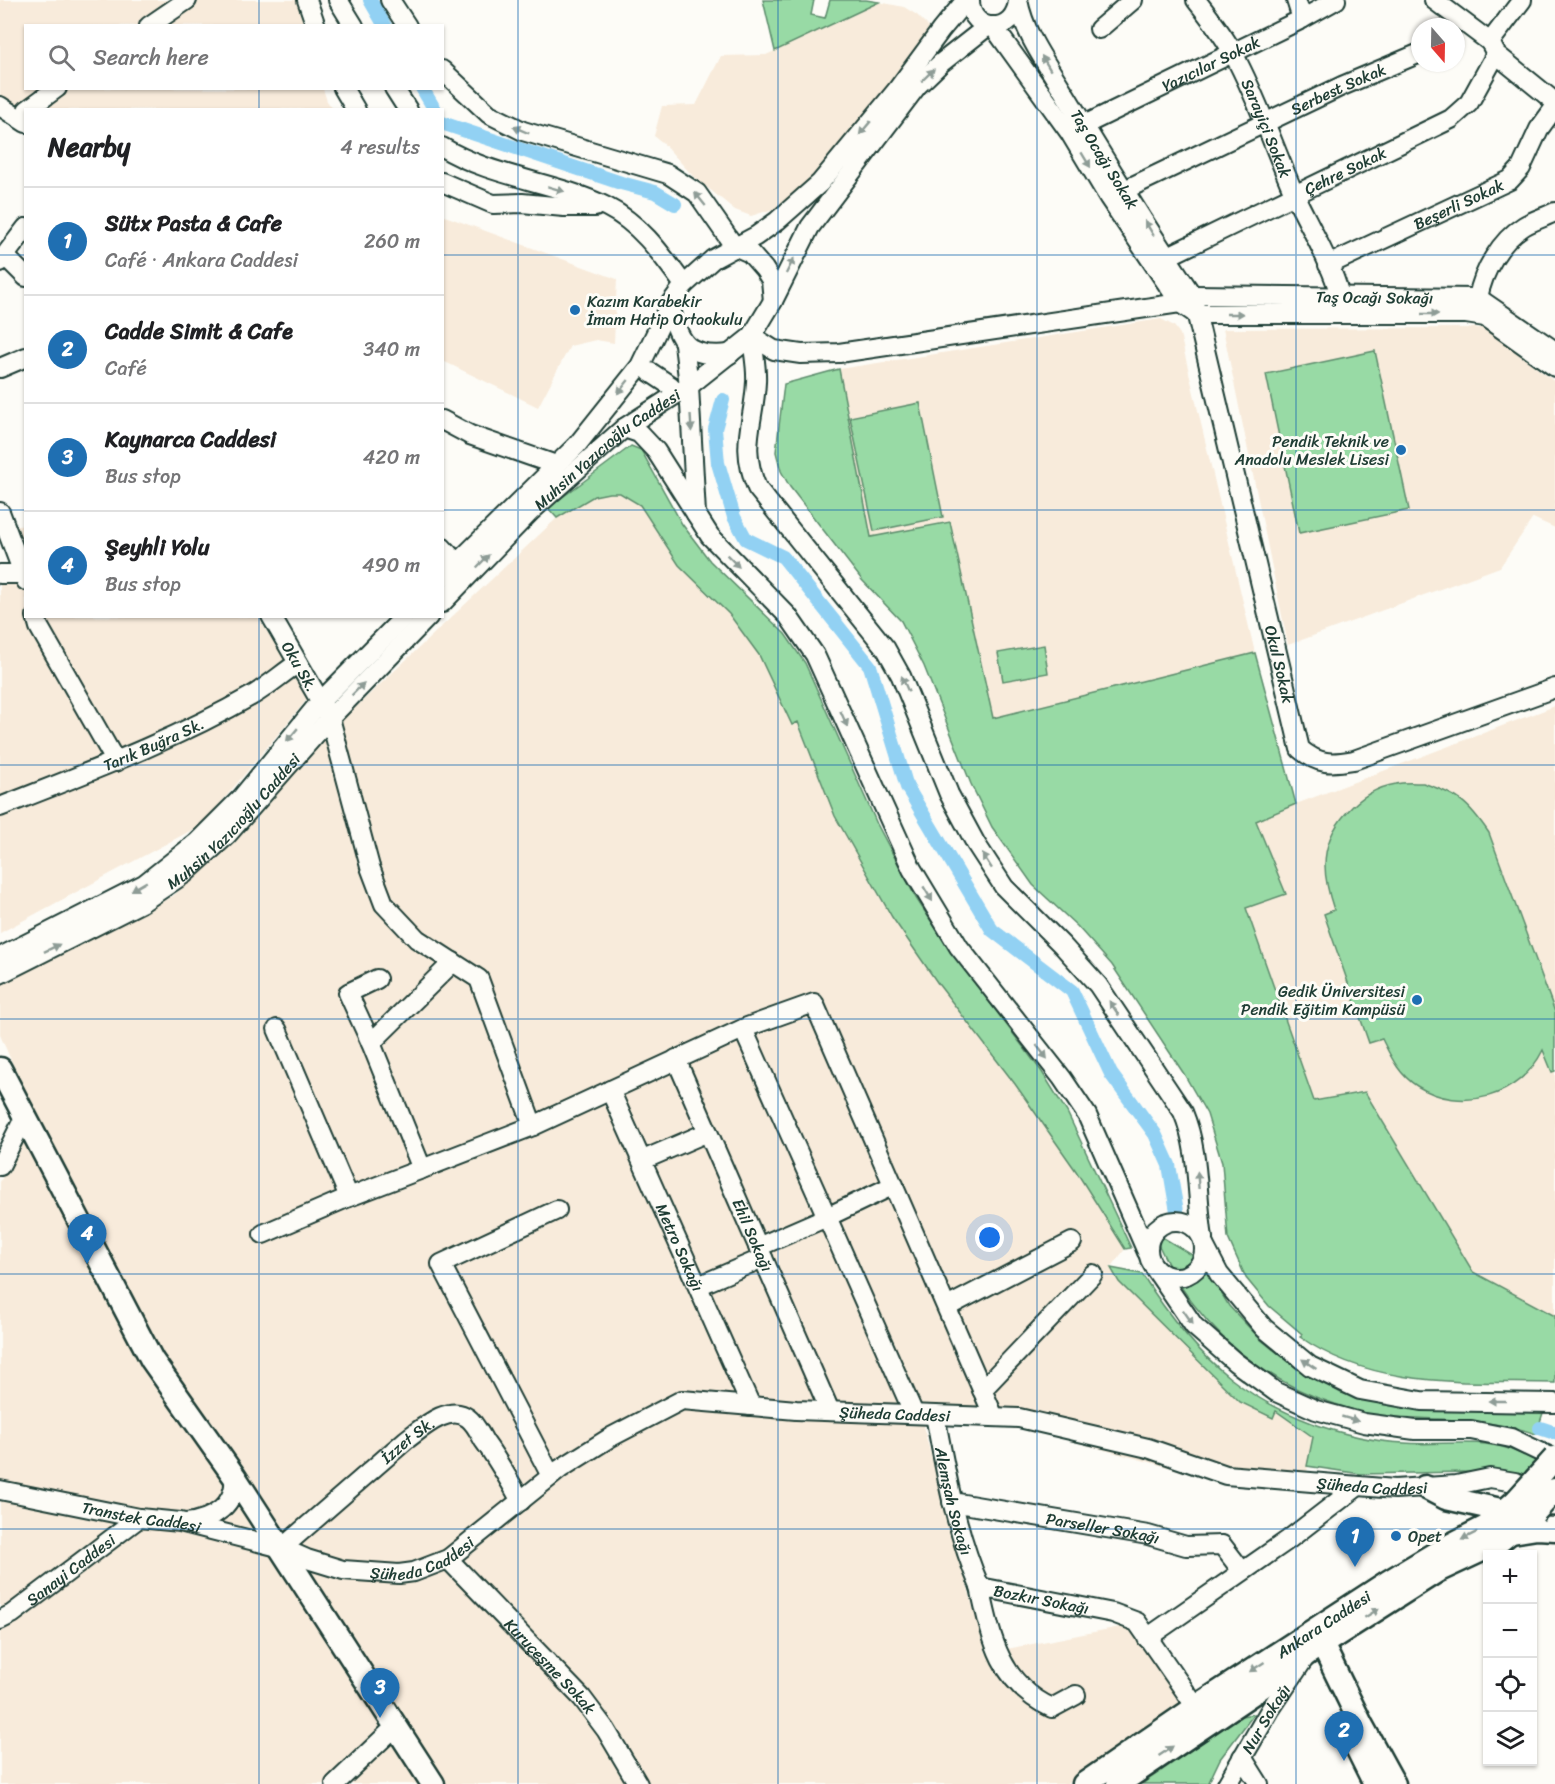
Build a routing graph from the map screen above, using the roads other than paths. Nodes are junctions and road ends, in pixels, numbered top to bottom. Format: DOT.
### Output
graph roads {
  1 [pos="187,0"];
  2 [pos="307,0"];
  3 [pos="338,0"];
  4 [pos="390,0"];
  5 [pos="968,0"];
  6 [pos="1017,0"];
  7 [pos="1133,0"];
  8 [pos="1196,0"];
  9 [pos="1296,0"];
  10 [pos="1336,0"];
  11 [pos="1434,0"];
  12 [pos="1522,0"];
  13 [pos="1452,18"];
  14 [pos="1302,19"];
  15 [pos="152,24"];
  16 [pos="315,24"];
  17 [pos="353,24"];
  18 [pos="406,24"];
  19 [pos="990,26"];
  20 [pos="1099,29"];
  21 [pos="1465,29"];
  22 [pos="1493,48"];
  23 [pos="1233,53"];
  24 [pos="1411,57"];
  25 [pos="444,72"];
  26 [pos="55,90"];
  27 [pos="344,90"];
  28 [pos="395,90"];
  29 [pos="1555,105"];
  30 [pos="0,106"];
  31 [pos="33,108"];
  32 [pos="355,108"];
  33 [pos="407,108"];
  34 [pos="24,115"];
  35 [pos="1266,122"];
  36 [pos="1077,129"];
  37 [pos="444,148"];
  38 [pos="444,183"];
  39 [pos="1117,193"];
  40 [pos="1295,196"];
  41 [pos="608,207"];
  42 [pos="1555,212"];
  43 [pos="24,231"];
  44 [pos="734,246"];
  45 [pos="2,259"];
  46 [pos="1159,260"];
  47 [pos="1328,265"];
  48 [pos="24,276"];
  49 [pos="684,285"];
  50 [pos="1478,298"];
  51 [pos="1186,299"];
  52 [pos="773,301"];
  53 [pos="670,304"];
  54 [pos="1341,305"];
  55 [pos="1196,314"];
  56 [pos="752,336"];
  57 [pos="684,344"];
  58 [pos="1555,351"];
  59 [pos="730,354"];
  60 [pos="24,358"];
  61 [pos="1555,367"];
  62 [pos="0,368"];
  63 [pos="650,372"];
  64 [pos="680,386"];
  65 [pos="444,421"];
  66 [pos="624,428"];
  67 [pos="556,465"];
  68 [pos="0,512"];
  69 [pos="696,516"];
  70 [pos="444,549"];
  71 [pos="457,563"];
  72 [pos="0,574"];
  73 [pos="24,574"];
  74 [pos="444,576"];
  75 [pos="24,577"];
  76 [pos="444,601"];
  77 [pos="37,618"];
  78 [pos="272,618"];
  79 [pos="403,618"];
  80 [pos="427,618"];
  81 [pos="298,663"];
  82 [pos="1555,688"];
  83 [pos="325,710"];
  84 [pos="116,762"];
  85 [pos="0,807"];
  86 [pos="0,957"];
  87 [pos="453,962"];
  88 [pos="0,974"];
  89 [pos="377,979"];
  90 [pos="277,1029"];
  91 [pos="743,1029"];
  92 [pos="371,1043"];
  93 [pos="676,1059"];
  94 [pos="0,1069"];
  95 [pos="610,1090"];
  96 [pos="24,1118"];
  97 [pos="533,1126"];
  98 [pos="708,1132"];
  99 [pos="643,1160"];
  100 [pos="0,1166"];
  101 [pos="422,1169"];
  102 [pos="894,1185"];
  103 [pos="349,1197"];
  104 [pos="557,1210"];
  105 [pos="827,1217"];
  106 [pos="263,1234"];
  107 [pos="1072,1242"];
  108 [pos="1204,1242"];
  109 [pos="1148,1252"];
  110 [pos="761,1253"];
  111 [pos="1155,1269"];
  112 [pos="1093,1274"];
  113 [pos="698,1286"];
  114 [pos="946,1307"];
  115 [pos="982,1390"];
  116 [pos="1555,1403"];
  117 [pos="751,1406"];
  118 [pos="830,1411"];
  119 [pos="914,1414"];
  120 [pos="935,1415"];
  121 [pos="994,1417"];
  122 [pos="1555,1458"];
  123 [pos="234,1476"];
  124 [pos="551,1476"];
  125 [pos="1358,1486"];
  126 [pos="1425,1487"];
  127 [pos="0,1490"];
  128 [pos="1555,1490"];
  129 [pos="1555,1496"];
  130 [pos="521,1501"];
  131 [pos="952,1503"];
  132 [pos="1517,1514"];
  133 [pos="139,1518"];
  134 [pos="180,1522"];
  135 [pos="1555,1528"];
  136 [pos="282,1548"];
  137 [pos="448,1559"];
  138 [pos="1242,1571"];
  139 [pos="980,1587"];
  140 [pos="0,1620"];
  141 [pos="1147,1638"];
  142 [pos="1312,1644"];
  143 [pos="1253,1693"];
  144 [pos="1076,1695"];
  145 [pos="1196,1707"];
  146 [pos="1270,1710"];
  147 [pos="395,1727"];
  148 [pos="1242,1757"];
  149 [pos="335,1784"];
  150 [pos="433,1784"];
  151 [pos="638,1784"];
  152 [pos="1084,1784"];
  153 [pos="1118,1784"];
  154 [pos="1227,1784"];
  155 [pos="1259,1784"];
  156 [pos="1375,1784"];
  157 [pos="1394,1784"];
  1 -- 15 [label="street"];
  2 -- 16 [label="street"];
  3 -- 17 [label="street"];
  4 -- 18 [label="street"];
  5 -- 19 [label="street, Taş Ocağı Sokak"];
  5 -- 44 [label="street, Muhsin Yazıcıoğlu Caddesi, one-way"];
  6 -- 19 [label="street, Muhsin Yazıcıoğlu Caddesi"];
  36 -- 6 [label="street, Taş Ocağı Sokak, one-way"];
  7 -- 20 [label="street"];
  8 -- 23 [label="street, Sarayiçi Sokak"];
  9 -- 14 [label="street"];
  10 -- 14 [label="street, Yazıcılar Sokak"];
  11 -- 13 [label="street"];
  12 -- 22 [label="street, Çehre Sokak"];
  14 -- 23 [label="street, Yazıcılar Sokak"];
  19 -- 36 [label="street, Taş Ocağı Sokak"];
  52 -- 19 [label="street, Muhsin Yazıcıoğlu Caddesi, one-way"];
  21 -- 22 [label="street"];
  22 -- 29 [label="street"];
  22 -- 40 [label="street, Çehre Sokak"];
  23 -- 35 [label="street, Sarayiçi Sokak"];
  23 -- 36 [label="street, Yazıcılar Sokak"];
  24 -- 35 [label="street, Serbest Sokak"];
  44 -- 25 [label="street, one-way"];
  26 -- 31 [label="street"];
  27 -- 32 [label="street"];
  28 -- 33 [label="street"];
  29 -- 47 [label="street, Beşerli Sokak"];
  30 -- 34 [label="street"];
  35 -- 39 [label="street, Serbest Sokak"];
  35 -- 40 [label="street, Sarayiçi Sokak"];
  36 -- 39 [label="street, Taş Ocağı Sokak"];
  37 -- 41 [label="street, one-way"];
  38 -- 41 [label="street"];
  39 -- 46 [label="street, Taş Ocağı Sokak"];
  40 -- 46 [label="street, Çehre Sokak"];
  40 -- 47 [label="street, Sarayiçi Sokak"];
  41 -- 49 [label="street"];
  42 -- 50 [label="street"];
  43 -- 45 [label="street"];
  44 -- 49 [label="street, Muhsin Yazıcıoğlu Caddesi"];
  44 -- 52 [label="street"];
  45 -- 48 [label="street"];
  46 -- 51 [label="street, Taş Ocağı Sokak"];
  47 -- 54 [label="street, Sarayiçi Sokak"];
  49 -- 53 [label="street, Muhsin Yazıcıoğlu Caddesi"];
  50 -- 54 [label="street, Taş Ocağı Sokağı"];
  50 -- 58 [label="street"];
  51 -- 54 [label="street, Taş Ocağı Sokağı"];
  51 -- 55 [label="street, Taş Ocağı Sokak"];
  51 -- 56 [label="street, Taş Ocağı Sokağı"];
  52 -- 56 [label="street, Muhsin Yazıcıoğlu Caddesi"];
  53 -- 57 [label="street"];
  53 -- 67 [label="street, Muhsin Yazıcıoğlu Caddesi, one-way"];
  55 -- 54 [label="street, one-way"];
  54 -- 61 [label="street, one-way"];
  55 -- 82 [label="street, Okul Sokak"];
  56 -- 59 [label="street, Muhsin Yazıcıoğlu Caddesi"];
  108 -- 56 [label="street, one-way"];
  57 -- 59 [label="street"];
  57 -- 64 [label="street"];
  59 -- 64 [label="street, Muhsin Yazıcıoğlu Caddesi"];
  60 -- 62 [label="street"];
  63 -- 64 [label="street"];
  64 -- 66 [label="street, Muhsin Yazıcıoğlu Caddesi"];
  64 -- 69 [label="street, one-way"];
  65 -- 67 [label="street"];
  66 -- 69 [label="street"];
  76 -- 66 [label="street, Muhsin Yazıcıoğlu Caddesi, one-way"];
  67 -- 71 [label="street, Muhsin Yazıcıoğlu Caddesi"];
  68 -- 73 [label="street"];
  69 -- 109 [label="street, one-way"];
  70 -- 71 [label="street"];
  71 -- 74 [label="street, Muhsin Yazıcıoğlu Caddesi"];
  72 -- 75 [label="street"];
  77 -- 84 [label="street"];
  78 -- 81 [label="street, Oku Sk."];
  79 -- 83 [label="street, Muhsin Yazıcıoğlu Caddesi"];
  83 -- 80 [label="street, Muhsin Yazıcıoğlu Caddesi, one-way"];
  81 -- 83 [label="street, Oku Sk."];
  81 -- 84 [label="street, Tarık Buğra Sk."];
  83 -- 86 [label="street, Muhsin Yazıcıoğlu Caddesi, one-way"];
  83 -- 87 [label="street, Oku Sk."];
  88 -- 83 [label="street, Muhsin Yazıcıoğlu Caddesi, one-way"];
  84 -- 85 [label="street, Tarık Buğra Sk."];
  87 -- 92 [label="street"];
  87 -- 97 [label="street, Oku Sk."];
  89 -- 92 [label="street"];
  90 -- 103 [label="street"];
  91 -- 93 [label="street"];
  91 -- 102 [label="street"];
  91 -- 105 [label="street"];
  92 -- 101 [label="street"];
  93 -- 95 [label="street"];
  93 -- 98 [label="street, Ehil Sokağı"];
  94 -- 96 [label="main road"];
  95 -- 97 [label="street"];
  95 -- 99 [label="street, Metro Sokağı"];
  96 -- 100 [label="street"];
  96 -- 123 [label="main road"];
  97 -- 101 [label="street"];
  98 -- 99 [label="street"];
  98 -- 110 [label="street, Ehil Sokağı"];
  99 -- 113 [label="street, Metro Sokağı"];
  101 -- 103 [label="street"];
  102 -- 105 [label="street"];
  102 -- 114 [label="street"];
  103 -- 106 [label="street"];
  104 -- 124 [label="street"];
  105 -- 110 [label="street"];
  105 -- 119 [label="street"];
  107 -- 114 [label="street"];
  108 -- 109 [label="street"];
  108 -- 111 [label="street"];
  116 -- 108 [label="street, one-way"];
  109 -- 111 [label="street"];
  110 -- 113 [label="street"];
  110 -- 118 [label="street, Ehil Sokağı"];
  111 -- 122 [label="street, one-way"];
  112 -- 115 [label="street"];
  113 -- 117 [label="street, Metro Sokağı"];
  114 -- 115 [label="street"];
  115 -- 121 [label="street"];
  117 -- 118 [label="street, Şüheda Caddesi"];
  117 -- 124 [label="street, Şüheda Caddesi"];
  118 -- 119 [label="street, Şüheda Caddesi"];
  119 -- 120 [label="street, Şüheda Caddesi"];
  120 -- 121 [label="street, Şüheda Caddesi"];
  120 -- 131 [label="street, Alemşah Sokağı"];
  121 -- 125 [label="street, Şüheda Caddesi"];
  122 -- 132 [label="main road, Ankara Caddesi, bridge"];
  123 -- 134 [label="street"];
  123 -- 136 [label="main road"];
  124 -- 130 [label="street, Şüheda Caddesi"];
  125 -- 126 [label="street, Şüheda Caddesi"];
  125 -- 138 [label="street"];
  126 -- 129 [label="street, Şüheda Caddesi"];
  126 -- 132 [label="main road"];
  127 -- 133 [label="street, Transtek Caddesi"];
  128 -- 132 [label="main road, Ankara Caddesi, bridge"];
  130 -- 136 [label="street, İzzet Sk."];
  130 -- 137 [label="street, Şüheda Caddesi"];
  131 -- 138 [label="street, Parseller Sokağı"];
  131 -- 139 [label="street, Alemşah Sokağı"];
  132 -- 135 [label="main road"];
  132 -- 142 [label="main road, Ankara Caddesi"];
  133 -- 134 [label="street, Transtek Caddesi"];
  133 -- 140 [label="street, Sanayi Caddesi"];
  134 -- 136 [label="street, Transtek Caddesi"];
  136 -- 137 [label="street, Şüheda Caddesi"];
  136 -- 147 [label="main road"];
  137 -- 151 [label="street, Kuruçeşme Sokak"];
  138 -- 141 [label="street"];
  139 -- 141 [label="street, Bozkır Sokağı"];
  139 -- 144 [label="street, Bozkır Sokağı"];
  141 -- 145 [label="street, Bozkır Sokağı"];
  142 -- 143 [label="main road, Ankara Caddesi"];
  142 -- 145 [label="main road, Ankara Caddesi, one-way"];
  142 -- 146 [label="street, Nur Sokağı"];
  142 -- 156 [label="main road"];
  142 -- 157 [label="main road"];
  143 -- 146 [label="street"];
  153 -- 143 [label="main road, Ankara Caddesi, one-way"];
  145 -- 152 [label="main road, Ankara Caddesi"];
  146 -- 148 [label="street, Nur Sokağı"];
  147 -- 149 [label="street"];
  147 -- 150 [label="main road"];
  148 -- 154 [label="street, Nur Sokağı"];
  148 -- 155 [label="street"];
}
